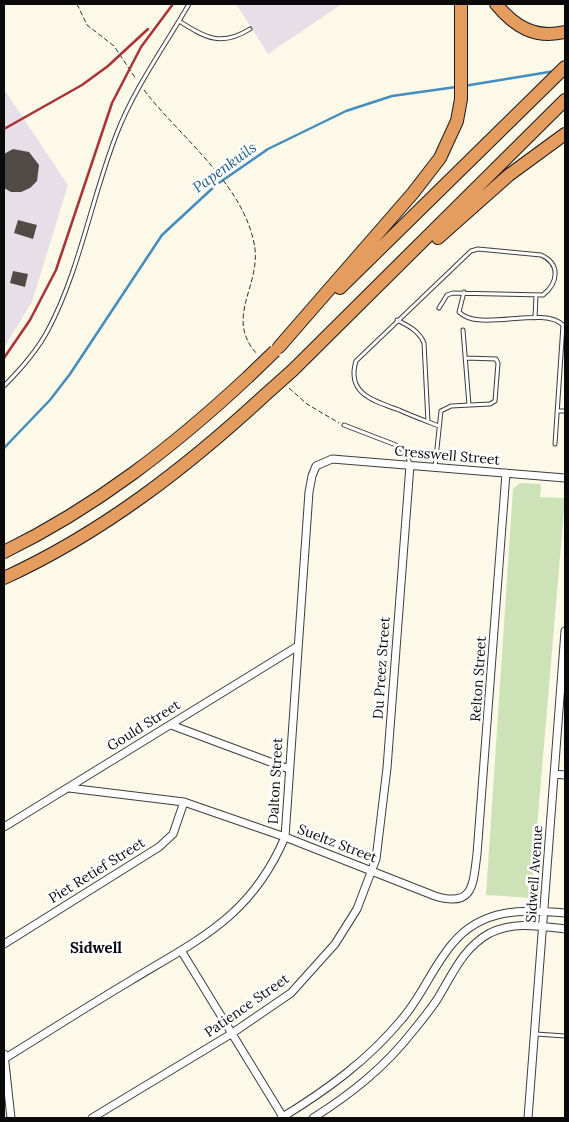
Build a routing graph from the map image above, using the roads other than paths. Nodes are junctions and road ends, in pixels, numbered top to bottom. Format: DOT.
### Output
graph roads {
  1 [pos="189,4"];
  2 [pos="461,4"];
  3 [pos="496,4"];
  4 [pos="179,21"];
  5 [pos="250,29"];
  6 [pos="565,32"];
  7 [pos="565,67"];
  8 [pos="565,100"];
  9 [pos="565,134"];
  10 [pos="464,292"];
  11 [pos="536,295"];
  12 [pos="439,308"];
  13 [pos="535,318"];
  14 [pos="397,320"];
  15 [pos="462,330"];
  16 [pos="565,330"];
  17 [pos="277,349"];
  18 [pos="315,350"];
  19 [pos="466,358"];
  20 [pos="4,386"];
  21 [pos="469,405"];
  22 [pos="558,411"];
  23 [pos="565,411"];
  24 [pos="428,422"];
  25 [pos="344,425"];
  26 [pos="439,426"];
  27 [pos="555,444"];
  28 [pos="326,460"];
  29 [pos="410,465"];
  30 [pos="435,467"];
  31 [pos="506,473"];
  32 [pos="565,478"];
  33 [pos="4,552"];
  34 [pos="4,578"];
  35 [pos="565,631"];
  36 [pos="298,646"];
  37 [pos="171,725"];
  38 [pos="288,769"];
  39 [pos="554,774"];
  40 [pos="565,775"];
  41 [pos="69,788"];
  42 [pos="184,802"];
  43 [pos="4,827"];
  44 [pos="285,837"];
  45 [pos="372,871"];
  46 [pos="471,887"];
  47 [pos="545,912"];
  48 [pos="565,913"];
  49 [pos="544,927"];
  50 [pos="565,929"];
  51 [pos="4,944"];
  52 [pos="182,952"];
  53 [pos="231,1034"];
  54 [pos="535,1034"];
  55 [pos="565,1036"];
  56 [pos="5,1057"];
  57 [pos="11,1118"];
  58 [pos="92,1118"];
  59 [pos="282,1118"];
  60 [pos="312,1118"];
  61 [pos="528,1118"];
  1 -- 4 [label="lane"];
  2 -- 17 [label="highway"];
  3 -- 6 [label="highway"];
  4 -- 5 [label="lane"];
  4 -- 20 [label="lane"];
  7 -- 17 [label="highway"];
  8 -- 18 [label="highway"];
  9 -- 18 [label="highway"];
  10 -- 11 [label="lane"];
  10 -- 12 [label="lane"];
  10 -- 13 [label="lane"];
  11 -- 13 [label="lane"];
  11 -- 14 [label="lane"];
  13 -- 16 [label="lane"];
  14 -- 24 [label="lane"];
  14 -- 24 [label="lane"];
  15 -- 19 [label="lane"];
  16 -- 22 [label="lane"];
  17 -- 33 [label="highway, bridge"];
  18 -- 34 [label="highway, bridge"];
  19 -- 21 [label="lane"];
  19 -- 21 [label="lane"];
  21 -- 26 [label="lane"];
  22 -- 23 [label="lane"];
  22 -- 27 [label="lane"];
  24 -- 26 [label="lane"];
  25 -- 29 [label="lane"];
  26 -- 30 [label="lane"];
  28 -- 29 [label="street, Cresswell Street"];
  28 -- 36 [label="street, Dalton Street"];
  29 -- 30 [label="street, Cresswell Street"];
  29 -- 45 [label="street, Du Preez Street"];
  30 -- 31 [label="street, Cresswell Street"];
  31 -- 32 [label="street, Cresswell Street"];
  31 -- 46 [label="street, Relton Street"];
  35 -- 39 [label="street, Sidwell Avenue"];
  36 -- 37 [label="street, Gould Street"];
  36 -- 38 [label="street, Dalton Street"];
  37 -- 38 [label="street"];
  37 -- 41 [label="street, Gould Street"];
  38 -- 44 [label="street, Dalton Street"];
  39 -- 40 [label="street"];
  39 -- 47 [label="street, Sidwell Avenue"];
  41 -- 42 [label="street, Sueltz Street"];
  41 -- 43 [label="street, Gould Street"];
  42 -- 44 [label="street, Sueltz Street"];
  42 -- 51 [label="street, Piet Retief Street"];
  44 -- 45 [label="street, Sueltz Street"];
  44 -- 52 [label="street, Dalton Street"];
  45 -- 46 [label="street, Sueltz Street"];
  45 -- 53 [label="street, Patience Street"];
  47 -- 48 [label="street"];
  47 -- 49 [label="street, Sidwell Avenue"];
  47 -- 59 [label="street"];
  49 -- 50 [label="street"];
  49 -- 54 [label="street, Sidwell Avenue"];
  49 -- 60 [label="street"];
  52 -- 53 [label="street"];
  52 -- 56 [label="street, Dalton Street"];
  53 -- 58 [label="street, Patience Street"];
  53 -- 59 [label="street"];
  54 -- 55 [label="lane"];
  54 -- 61 [label="street, Sidwell Avenue"];
  56 -- 57 [label="street"];
}
